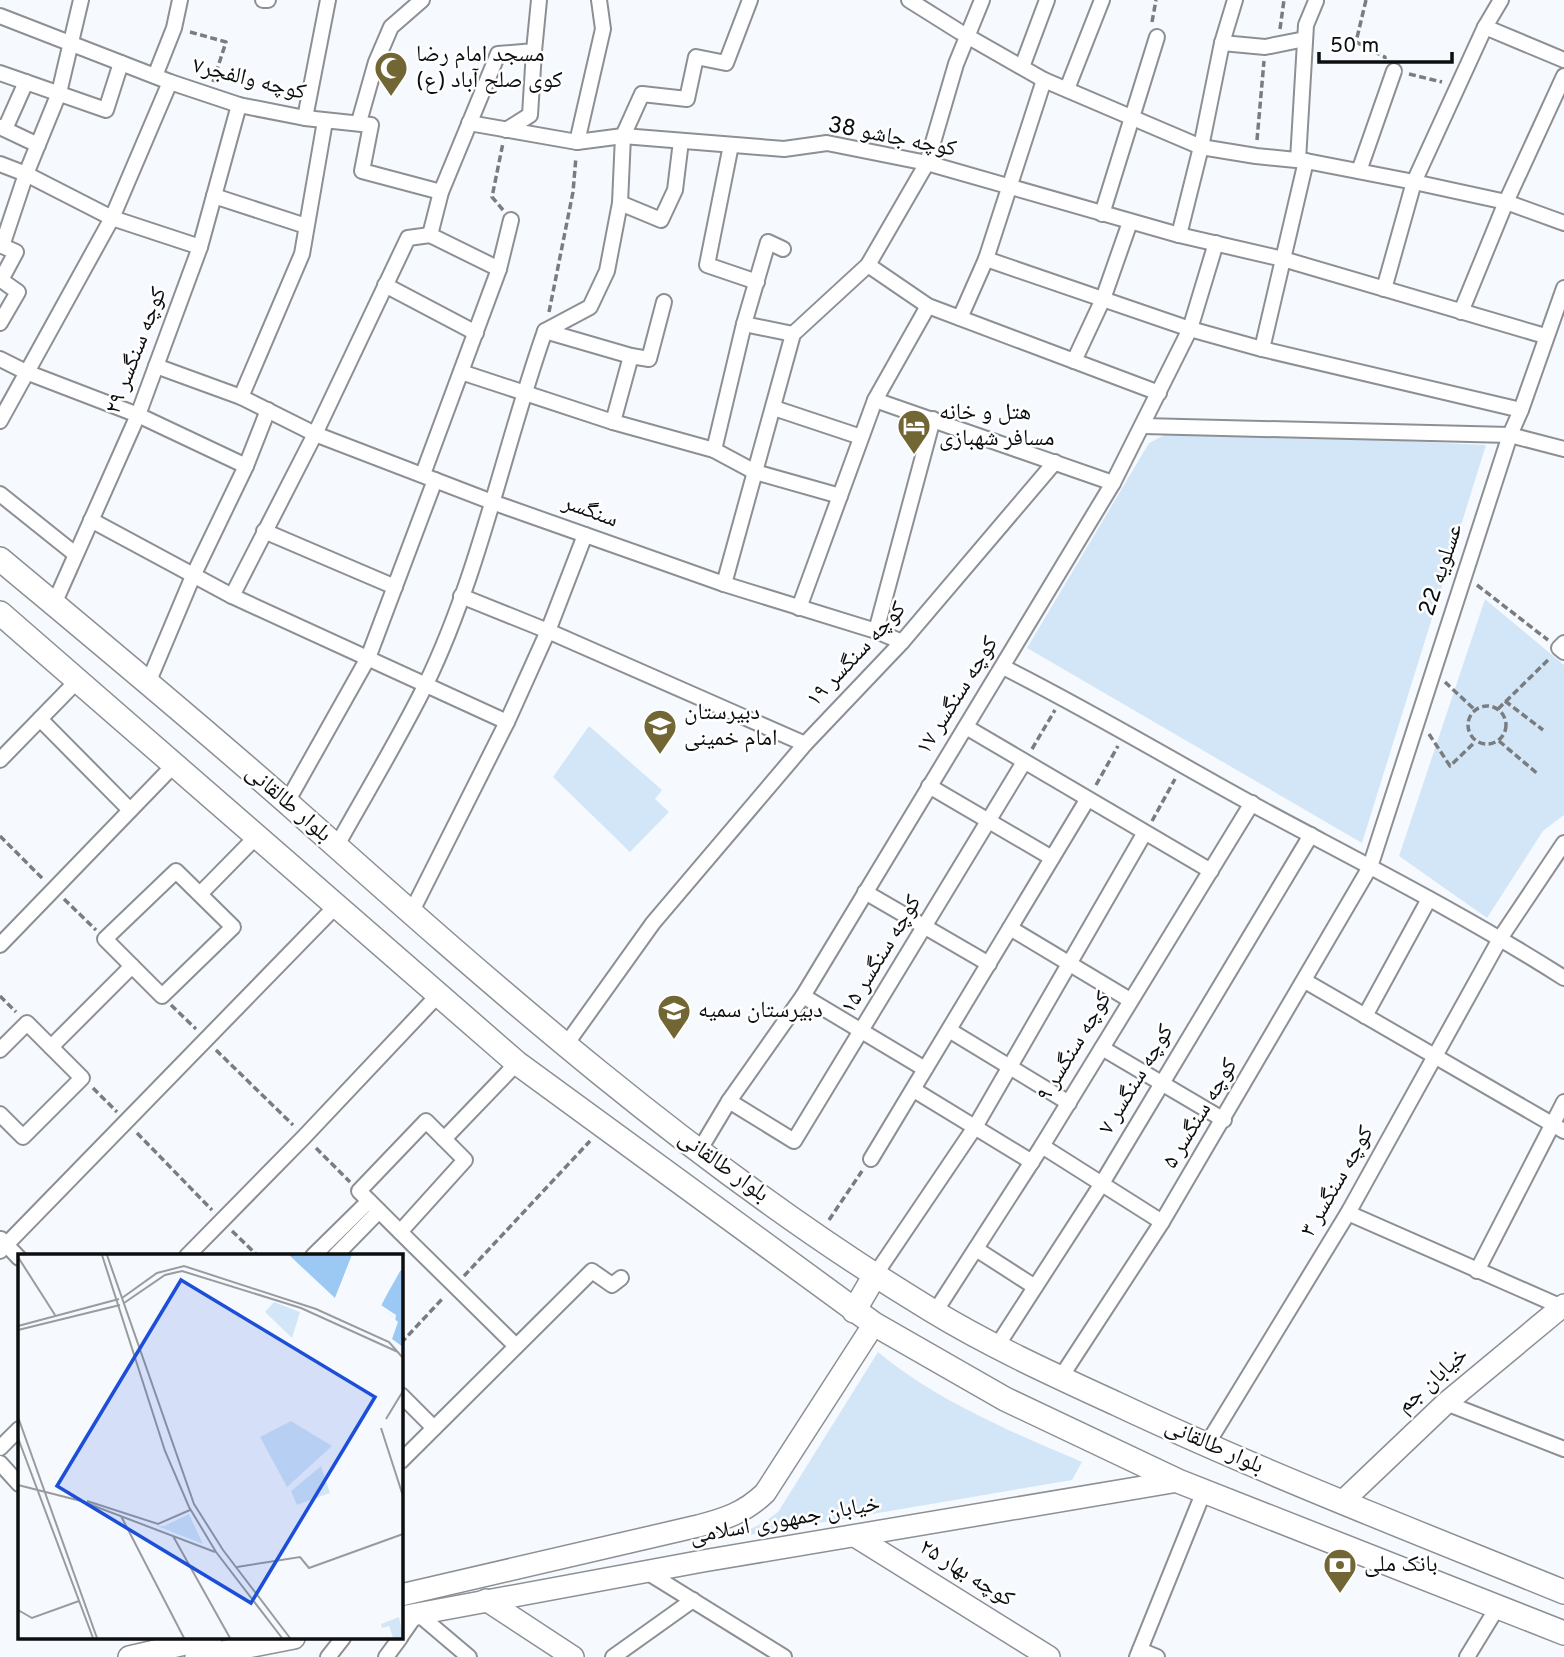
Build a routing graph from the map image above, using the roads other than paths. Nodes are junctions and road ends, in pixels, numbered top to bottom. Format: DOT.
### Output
graph roads {
  1 [pos="82,0"];
  2 [pos="180,0"];
  3 [pos="262,0"];
  4 [pos="268,0"];
  5 [pos="328,0"];
  6 [pos="422,0"];
  7 [pos="539,0"];
  8 [pos="599,0"];
  9 [pos="750,0"];
  10 [pos="909,0"];
  11 [pos="982,0"];
  12 [pos="1048,0"];
  13 [pos="1102,0"];
  14 [pos="1235,0"];
  15 [pos="1501,0"];
  16 [pos="1316,1"];
  17 [pos="0,16"];
  18 [pos="1485,27"];
  19 [pos="966,36"];
  20 [pos="1157,37"];
  21 [pos="1305,39"];
  22 [pos="69,43"];
  23 [pos="1222,43"];
  24 [pos="534,51"];
  25 [pos="1564,60"];
  26 [pos="121,63"];
  27 [pos="1023,68"];
  28 [pos="1394,71"];
  29 [pos="0,73"];
  30 [pos="155,76"];
  31 [pos="1564,76"];
  32 [pos="1044,80"];
  33 [pos="26,82"];
  34 [pos="170,82"];
  35 [pos="1067,89"];
  36 [pos="59,93"];
  37 [pos="239,105"];
  38 [pos="1131,117"];
  39 [pos="305,118"];
  40 [pos="325,121"];
  41 [pos="359,122"];
  42 [pos="469,123"];
  43 [pos="2,128"];
  44 [pos="506,130"];
  45 [pos="623,136"];
  46 [pos="681,141"];
  47 [pos="577,142"];
  48 [pos="38,145"];
  49 [pos="731,145"];
  50 [pos="1201,147"];
  51 [pos="1302,161"];
  52 [pos="927,163"];
  53 [pos="0,164"];
  54 [pos="1359,171"];
  55 [pos="26,174"];
  56 [pos="1414,182"];
  57 [pos="1009,187"];
  58 [pos="441,191"];
  59 [pos="214,196"];
  60 [pos="1506,202"];
  61 [pos="620,203"];
  62 [pos="1102,214"];
  63 [pos="112,218"];
  64 [pos="511,220"];
  65 [pos="1130,222"];
  66 [pos="1564,223"];
  67 [pos="306,226"];
  68 [pos="430,235"];
  69 [pos="1178,235"];
  70 [pos="1216,243"];
  71 [pos="1,246"];
  72 [pos="200,247"];
  73 [pos="783,249"];
  74 [pos="1283,259"];
  75 [pos="986,260"];
  76 [pos="868,265"];
  77 [pos="499,269"];
  78 [pos="757,282"];
  79 [pos="385,285"];
  80 [pos="1564,288"];
  81 [pos="1384,289"];
  82 [pos="1103,299"];
  83 [pos="664,302"];
  84 [pos="928,306"];
  85 [pos="1461,312"];
  86 [pos="960,318"];
  87 [pos="0,323"];
  88 [pos="744,324"];
  89 [pos="1191,329"];
  90 [pos="545,331"];
  91 [pos="475,333"];
  92 [pos="793,334"];
  93 [pos="1545,336"];
  94 [pos="1262,349"];
  95 [pos="631,356"];
  96 [pos="0,359"];
  97 [pos="1074,361"];
  98 [pos="156,366"];
  99 [pos="26,372"];
  100 [pos="461,372"];
  101 [pos="523,392"];
  102 [pos="1159,393"];
  103 [pos="241,397"];
  104 [pos="875,400"];
  105 [pos="774,408"];
  106 [pos="268,410"];
  107 [pos="1521,410"];
  108 [pos="138,415"];
  109 [pos="933,419"];
  110 [pos="0,421"];
  111 [pos="613,422"];
  112 [pos="1143,426"];
  113 [pos="315,434"];
  114 [pos="1510,435"];
  115 [pos="861,437"];
  116 [pos="1564,449"];
  117 [pos="714,450"];
  118 [pos="1055,462"];
  119 [pos="246,466"];
  120 [pos="755,472"];
  121 [pos="429,477"];
  122 [pos="1113,483"];
  123 [pos="0,494"];
  124 [pos="840,496"];
  125 [pos="492,502"];
  126 [pos="91,520"];
  127 [pos="264,531"];
  128 [pos="585,535"];
  129 [pos="75,554"];
  130 [pos="0,559"];
  131 [pos="193,576"];
  132 [pos="724,584"];
  133 [pos="395,587"];
  134 [pos="232,596"];
  135 [pos="461,596"];
  136 [pos="54,604"];
  137 [pos="799,608"];
  138 [pos="0,613"];
  139 [pos="548,631"];
  140 [pos="876,631"];
  141 [pos="902,642"];
  142 [pos="368,658"];
  143 [pos="1003,667"];
  144 [pos="77,681"];
  145 [pos="148,683"];
  146 [pos="426,683"];
  147 [pos="40,719"];
  148 [pos="507,722"];
  149 [pos="966,727"];
  150 [pos="805,744"];
  151 [pos="0,760"];
  152 [pos="1024,762"];
  153 [pos="175,764"];
  154 [pos="929,786"];
  155 [pos="1087,800"];
  156 [pos="287,802"];
  157 [pos="1251,803"];
  158 [pos="130,810"];
  159 [pos="989,821"];
  160 [pos="1144,834"];
  161 [pos="1311,835"];
  162 [pos="257,836"];
  163 [pos="1564,843"];
  164 [pos="336,847"];
  165 [pos="1052,858"];
  166 [pos="1370,867"];
  167 [pos="1211,871"];
  168 [pos="865,892"];
  169 [pos="200,894"];
  170 [pos="1429,899"];
  171 [pos="337,905"];
  172 [pos="411,913"];
  173 [pos="925,927"];
  174 [pos="1010,928"];
  175 [pos="1501,937"];
  176 [pos="0,945"];
  177 [pos="989,964"];
  178 [pos="1068,964"];
  179 [pos="132,966"];
  180 [pos="1564,978"];
  181 [pos="1305,981"];
  182 [pos="439,994"];
  183 [pos="803,996"];
  184 [pos="1130,1000"];
  185 [pos="1364,1016"];
  186 [pos="949,1030"];
  187 [pos="862,1031"];
  188 [pos="565,1046"];
  189 [pos="51,1047"];
  190 [pos="1102,1048"];
  191 [pos="0,1050"];
  192 [pos="1435,1056"];
  193 [pos="517,1063"];
  194 [pos="1009,1067"];
  195 [pos="926,1069"];
  196 [pos="1162,1082"];
  197 [pos="914,1090"];
  198 [pos="730,1101"];
  199 [pos="1564,1102"];
  200 [pos="1069,1103"];
  201 [pos="0,1114"];
  202 [pos="1224,1120"];
  203 [pos="975,1127"];
  204 [pos="1558,1127"];
  205 [pos="444,1139"];
  206 [pos="1042,1146"];
  207 [pos="699,1151"];
  208 [pos="871,1159"];
  209 [pos="1032,1162"];
  210 [pos="1101,1185"];
  211 [pos="369,1201"];
  212 [pos="1348,1213"];
  213 [pos="1162,1222"];
  214 [pos="400,1232"];
  215 [pos="2,1245"];
  216 [pos="976,1249"];
  217 [pos="318,1251"];
  218 [pos="189,1254"];
  219 [pos="336,1254"];
  220 [pos="18,1257"];
  221 [pos="1477,1271"];
  222 [pos="875,1275"];
  223 [pos="621,1278"];
  224 [pos="1035,1287"];
  225 [pos="1563,1306"];
  226 [pos="854,1311"];
  227 [pos="935,1312"];
  228 [pos="874,1324"];
  229 [pos="516,1346"];
  230 [pos="997,1346"];
  231 [pos="1061,1377"];
  232 [pos="402,1396"];
  233 [pos="1446,1403"];
  234 [pos="434,1427"];
  235 [pos="18,1430"];
  236 [pos="1206,1446"];
  237 [pos="0,1448"];
  238 [pos="1564,1450"];
  239 [pos="402,1460"];
  240 [pos="0,1463"];
  241 [pos="1178,1481"];
  242 [pos="18,1483"];
  243 [pos="1204,1491"];
  244 [pos="1342,1502"];
  245 [pos="698,1526"];
  246 [pos="855,1536"];
  247 [pos="703,1562"];
  248 [pos="647,1572"];
  249 [pos="1564,1592"];
  250 [pos="402,1595"];
  251 [pos="486,1600"];
  252 [pos="693,1600"];
  253 [pos="1497,1608"];
  254 [pos="409,1615"];
  255 [pos="402,1632"];
  256 [pos="1564,1633"];
  257 [pos="202,1640"];
  258 [pos="284,1640"];
  259 [pos="341,1640"];
  260 [pos="398,1640"];
  261 [pos="1025,1651"];
  262 [pos="1138,1653"];
  263 [pos="129,1657"];
  264 [pos="196,1657"];
  265 [pos="328,1657"];
  266 [pos="386,1657"];
  267 [pos="469,1657"];
  268 [pos="573,1657"];
  269 [pos="613,1657"];
  270 [pos="783,1657"];
  271 [pos="1049,1657"];
  272 [pos="1157,1657"];
  273 [pos="1467,1657"];
  1 -- 22 [label="street"];
  2 -- 30 [label="street"];
  3 -- 4 [label="street"];
  5 -- 39 [label="street"];
  6 -- 41 [label="street"];
  7 -- 24 [label="street"];
  8 -- 47 [label="street"];
  9 -- 45 [label="street"];
  10 -- 19 [label="street"];
  11 -- 19 [label="street"];
  12 -- 27 [label="street"];
  13 -- 35 [label="street"];
  14 -- 23 [label="street"];
  15 -- 18 [label="street"];
  16 -- 21 [label="street"];
  17 -- 22 [label="street, کوچه والفجر۷"];
  18 -- 25 [label="street"];
  18 -- 56 [label="street"];
  19 -- 27 [label="street"];
  19 -- 52 [label="street"];
  20 -- 38 [label="street"];
  21 -- 23 [label="street"];
  21 -- 51 [label="street"];
  22 -- 26 [label="street, کوچه والفجر۷"];
  22 -- 36 [label="street"];
  23 -- 50 [label="street"];
  24 -- 42 [label="street"];
  24 -- 44 [label="street"];
  26 -- 30 [label="street, کوچه والفجر۷"];
  26 -- 36 [label="street"];
  27 -- 32 [label="street"];
  28 -- 54 [label="street"];
  29 -- 33 [label="street"];
  30 -- 34 [label="street, کوچه والفجر۷"];
  31 -- 60 [label="street"];
  32 -- 35 [label="street"];
  32 -- 57 [label="street"];
  33 -- 36 [label="street"];
  33 -- 43 [label="street"];
  34 -- 37 [label="street, کوچه والفجر۷"];
  34 -- 63 [label="street"];
  35 -- 38 [label="street"];
  36 -- 48 [label="street"];
  37 -- 39 [label="street, کوچه والفجر۷"];
  37 -- 59 [label="street, کوچه سنگسر ۲۹"];
  38 -- 50 [label="street"];
  38 -- 62 [label="street"];
  39 -- 40 [label="street, کوچه والفجر۷"];
  40 -- 41 [label="street, کوچه والفجر۷"];
  40 -- 67 [label="street"];
  41 -- 58 [label="street"];
  42 -- 44 [label="street, کوچه جاشو 38"];
  42 -- 58 [label="street"];
  43 -- 48 [label="street"];
  44 -- 47 [label="street, کوچه جاشو 38"];
  45 -- 46 [label="street, کوچه جاشو 38"];
  45 -- 47 [label="street, کوچه جاشو 38"];
  45 -- 61 [label="street"];
  46 -- 49 [label="street, کوچه جاشو 38"];
  46 -- 61 [label="street"];
  48 -- 55 [label="street"];
  49 -- 52 [label="street, کوچه جاشو 38"];
  49 -- 78 [label="street"];
  50 -- 51 [label="street"];
  50 -- 69 [label="street"];
  51 -- 54 [label="street"];
  51 -- 74 [label="street"];
  52 -- 57 [label="street, کوچه جاشو 38"];
  52 -- 76 [label="street"];
  53 -- 55 [label="street"];
  54 -- 56 [label="street"];
  55 -- 63 [label="street"];
  55 -- 71 [label="street"];
  56 -- 60 [label="street"];
  56 -- 81 [label="street"];
  57 -- 62 [label="street, کوچه جاشو 38"];
  57 -- 75 [label="street"];
  58 -- 68 [label="street"];
  59 -- 67 [label="street"];
  59 -- 72 [label="street, کوچه سنگسر ۲۹"];
  60 -- 66 [label="street"];
  60 -- 85 [label="street"];
  61 -- 90 [label="street"];
  62 -- 65 [label="street, کوچه جاشو 38"];
  63 -- 72 [label="street"];
  63 -- 99 [label="street"];
  64 -- 77 [label="street"];
  65 -- 69 [label="street, کوچه جاشو 38"];
  65 -- 82 [label="street"];
  67 -- 103 [label="street"];
  68 -- 77 [label="street"];
  68 -- 79 [label="street"];
  69 -- 70 [label="street, کوچه جاشو 38"];
  70 -- 74 [label="street, کوچه جاشو 38"];
  70 -- 89 [label="street, کوچه سنگسر ۱۷"];
  71 -- 87 [label="street"];
  72 -- 98 [label="street, کوچه سنگسر ۲۹"];
  73 -- 78 [label="street"];
  74 -- 81 [label="street, کوچه جاشو 38"];
  74 -- 94 [label="street"];
  75 -- 82 [label="street"];
  75 -- 86 [label="street"];
  76 -- 84 [label="street"];
  76 -- 92 [label="street"];
  77 -- 91 [label="street"];
  78 -- 88 [label="street"];
  79 -- 91 [label="street"];
  79 -- 113 [label="street"];
  80 -- 93 [label="street, عسلویه 22"];
  81 -- 85 [label="street, کوچه جاشو 38"];
  82 -- 89 [label="street"];
  82 -- 97 [label="street"];
  83 -- 95 [label="street"];
  84 -- 86 [label="street"];
  84 -- 104 [label="street"];
  85 -- 93 [label="street, کوچه جاشو 38"];
  86 -- 97 [label="street"];
  88 -- 92 [label="street"];
  88 -- 117 [label="street"];
  89 -- 94 [label="street"];
  89 -- 102 [label="street, کوچه سنگسر ۱۷"];
  90 -- 95 [label="street"];
  90 -- 101 [label="street"];
  91 -- 100 [label="street"];
  92 -- 105 [label="street"];
  93 -- 107 [label="street, عسلویه 22"];
  94 -- 107 [label="street"];
  95 -- 111 [label="street"];
  96 -- 99 [label="street"];
  97 -- 102 [label="street"];
  98 -- 103 [label="street, سنگسر"];
  98 -- 108 [label="street, کوچه سنگسر ۲۹"];
  99 -- 108 [label="street"];
  99 -- 110 [label="street"];
  100 -- 101 [label="street"];
  100 -- 121 [label="street"];
  101 -- 111 [label="street"];
  101 -- 125 [label="street"];
  102 -- 112 [label="street, کوچه سنگسر ۱۷"];
  103 -- 106 [label="street, سنگسر"];
  104 -- 109 [label="street"];
  104 -- 115 [label="street"];
  105 -- 115 [label="street"];
  105 -- 120 [label="street"];
  106 -- 113 [label="street, سنگسر"];
  106 -- 119 [label="street"];
  107 -- 114 [label="street, عسلویه 22"];
  108 -- 119 [label="street"];
  108 -- 126 [label="street, کوچه سنگسر ۲۹"];
  109 -- 118 [label="street"];
  109 -- 140 [label="street"];
  111 -- 117 [label="street"];
  112 -- 114 [label="street"];
  112 -- 122 [label="street, کوچه سنگسر ۱۷"];
  113 -- 121 [label="street, سنگسر"];
  113 -- 127 [label="street"];
  114 -- 116 [label="street"];
  114 -- 166 [label="street, عسلویه 22"];
  115 -- 124 [label="street"];
  117 -- 120 [label="street"];
  118 -- 122 [label="street"];
  118 -- 141 [label="street, کوچه سنگسر ۱۹"];
  119 -- 131 [label="street"];
  120 -- 124 [label="street"];
  120 -- 132 [label="street"];
  121 -- 125 [label="street, سنگسر"];
  121 -- 133 [label="street"];
  122 -- 143 [label="street, کوچه سنگسر ۱۷"];
  123 -- 129 [label="street"];
  124 -- 137 [label="street"];
  125 -- 128 [label="street, سنگسر"];
  125 -- 135 [label="street"];
  126 -- 129 [label="street, کوچه سنگسر ۲۹"];
  126 -- 131 [label="street"];
  127 -- 133 [label="street"];
  127 -- 134 [label="street"];
  128 -- 132 [label="street, سنگسر"];
  128 -- 139 [label="street"];
  129 -- 136 [label="street, کوچه سنگسر ۲۹"];
  130 -- 136 [label="main road, بلوار طالقانی"];
  131 -- 134 [label="street"];
  131 -- 145 [label="street"];
  132 -- 137 [label="street, سنگسر"];
  133 -- 142 [label="street"];
  134 -- 142 [label="street"];
  135 -- 139 [label="street"];
  135 -- 146 [label="street"];
  136 -- 145 [label="main road, بلوار طالقانی"];
  137 -- 140 [label="street, سنگسر"];
  138 -- 144 [label="main road, بلوار طالقانی"];
  139 -- 148 [label="street"];
  139 -- 150 [label="street"];
  140 -- 141 [label="street, سنگسر"];
  141 -- 150 [label="street, کوچه سنگسر ۱۹"];
  142 -- 146 [label="street"];
  142 -- 156 [label="street"];
  143 -- 149 [label="street, کوچه سنگسر ۱۷"];
  143 -- 157 [label="street"];
  144 -- 147 [label="street"];
  144 -- 153 [label="main road, بلوار طالقانی"];
  145 -- 156 [label="main road, بلوار طالقانی"];
  146 -- 148 [label="street"];
  146 -- 164 [label="street"];
  147 -- 151 [label="street"];
  147 -- 158 [label="street"];
  148 -- 172 [label="street"];
  149 -- 152 [label="street"];
  149 -- 154 [label="street, کوچه سنگسر ۱۷"];
  150 -- 188 [label="street, کوچه سنگسر ۱۹"];
  152 -- 155 [label="street"];
  152 -- 159 [label="street, کوچه سنگسر ۱۵"];
  153 -- 158 [label="street"];
  153 -- 162 [label="main road, بلوار طالقانی"];
  154 -- 159 [label="street"];
  154 -- 168 [label="street, کوچه سنگسر ۱۷"];
  155 -- 160 [label="street"];
  155 -- 165 [label="street"];
  156 -- 164 [label="main road, بلوار طالقانی"];
  157 -- 161 [label="street"];
  157 -- 167 [label="street, کوچه سنگسر ۹"];
  158 -- 176 [label="street"];
  159 -- 165 [label="street"];
  159 -- 173 [label="street, کوچه سنگسر ۱۵"];
  160 -- 167 [label="street"];
  160 -- 178 [label="street"];
  161 -- 166 [label="street"];
  161 -- 196 [label="street, کوچه سنگسر ۷"];
  162 -- 169 [label="street"];
  162 -- 171 [label="main road, بلوار طالقانی"];
  163 -- 175 [label="street, کوچه سنگسر ۳"];
  164 -- 172 [label="main road, بلوار طالقانی"];
  165 -- 174 [label="street"];
  166 -- 170 [label="street"];
  166 -- 181 [label="street, کوچه سنگسر ۵"];
  167 -- 184 [label="street, کوچه سنگسر ۹"];
  168 -- 173 [label="street"];
  168 -- 183 [label="street, کوچه سنگسر ۱۷"];
  169 -- 179 [label="street"];
  169 -- 179 [label="street"];
  170 -- 175 [label="street"];
  170 -- 185 [label="street"];
  171 -- 182 [label="main road, بلوار طالقانی"];
  171 -- 215 [label="street"];
  172 -- 188 [label="main road, بلوار طالقانی"];
  173 -- 177 [label="street"];
  173 -- 187 [label="street, کوچه سنگسر ۱۵"];
  174 -- 177 [label="street"];
  174 -- 178 [label="street"];
  175 -- 180 [label="street"];
  175 -- 192 [label="street, کوچه سنگسر ۳"];
  177 -- 186 [label="street"];
  178 -- 184 [label="street"];
  178 -- 194 [label="street"];
  179 -- 189 [label="street"];
  181 -- 185 [label="street"];
  181 -- 202 [label="street, کوچه سنگسر ۵"];
  182 -- 193 [label="main road, بلوار طالقانی"];
  182 -- 218 [label="street"];
  183 -- 187 [label="street"];
  183 -- 198 [label="street, کوچه سنگسر ۱۷"];
  184 -- 190 [label="street, کوچه سنگسر ۹"];
  185 -- 192 [label="street"];
  186 -- 194 [label="street"];
  186 -- 195 [label="street"];
  187 -- 195 [label="street"];
  187 -- 198 [label="street, کوچه سنگسر ۱۵"];
  188 -- 207 [label="main road, بلوار طالقانی"];
  189 -- 191 [label="street"];
  189 -- 201 [label="street"];
  190 -- 196 [label="street"];
  190 -- 200 [label="street, کوچه سنگسر ۹"];
  192 -- 204 [label="street"];
  192 -- 212 [label="street, کوچه سنگسر ۳"];
  193 -- 205 [label="street"];
  193 -- 226 [label="main road, بلوار طالقانی"];
  194 -- 200 [label="street"];
  194 -- 203 [label="street"];
  195 -- 197 [label="street"];
  196 -- 202 [label="street"];
  196 -- 210 [label="street, کوچه سنگسر ۷"];
  197 -- 203 [label="street"];
  197 -- 208 [label="street"];
  198 -- 207 [label="street, کوچه سنگسر ۱۷"];
  199 -- 204 [label="street"];
  200 -- 206 [label="street, کوچه سنگسر ۹"];
  202 -- 213 [label="street, کوچه سنگسر ۵"];
  203 -- 209 [label="street"];
  203 -- 222 [label="street"];
  204 -- 221 [label="street"];
  205 -- 211 [label="street"];
  205 -- 214 [label="street"];
  206 -- 209 [label="street, کوچه سنگسر ۹"];
  206 -- 210 [label="street"];
  207 -- 222 [label="main road, بلوار طالقانی"];
  209 -- 216 [label="street, کوچه سنگسر ۹"];
  210 -- 213 [label="street"];
  210 -- 224 [label="street, کوچه سنگسر ۷"];
  211 -- 214 [label="street"];
  211 -- 217 [label="street"];
  211 -- 219 [label="street"];
  212 -- 221 [label="street"];
  212 -- 236 [label="street, کوچه سنگسر ۳"];
  213 -- 231 [label="street, کوچه سنگسر ۵"];
  214 -- 229 [label="street"];
  215 -- 220 [label="street"];
  216 -- 224 [label="street"];
  216 -- 227 [label="street, کوچه سنگسر ۹"];
  221 -- 225 [label="street"];
  222 -- 226 [label="main road"];
  222 -- 227 [label="main road, بلوار طالقانی"];
  223 -- 229 [label="street"];
  224 -- 230 [label="street, کوچه سنگسر ۷"];
  225 -- 233 [label="street, خیابان جم"];
  226 -- 228 [label="main road, بلوار طالقانی"];
  227 -- 230 [label="main road, بلوار طالقانی"];
  228 -- 241 [label="main road, بلوار طالقانی"];
  228 -- 245 [label="street, خیابان جمهوری اسلامی"];
  229 -- 234 [label="street"];
  230 -- 231 [label="main road, بلوار طالقانی"];
  231 -- 236 [label="main road, بلوار طالقانی"];
  232 -- 234 [label="street"];
  233 -- 238 [label="street"];
  233 -- 244 [label="street, خیابان جم"];
  234 -- 239 [label="street"];
  235 -- 237 [label="street"];
  236 -- 244 [label="main road, بلوار طالقانی"];
  240 -- 242 [label="street"];
  241 -- 243 [label="main road, بلوار طالقانی"];
  241 -- 246 [label="street, خیابان جمهوری اسلامی"];
  243 -- 253 [label="main road, بلوار طالقانی"];
  243 -- 262 [label="street"];
  244 -- 249 [label="main road, بلوار طالقانی"];
  245 -- 247 [label="street"];
  245 -- 250 [label="street, خیابان جمهوری اسلامی"];
  246 -- 247 [label="street, خیابان جمهوری اسلامی"];
  246 -- 261 [label="street, کوچه بهار ۲۵"];
  247 -- 248 [label="street, خیابان جمهوری اسلامی"];
  248 -- 251 [label="street, خیابان جمهوری اسلامی"];
  248 -- 252 [label="street"];
  251 -- 254 [label="street, خیابان جمهوری اسلامی"];
  251 -- 268 [label="street"];
  252 -- 269 [label="street"];
  252 -- 270 [label="street"];
  253 -- 256 [label="main road, بلوار طالقانی"];
  253 -- 273 [label="street"];
  254 -- 255 [label="street"];
  254 -- 267 [label="street"];
  257 -- 263 [label="street"];
  258 -- 264 [label="street"];
  259 -- 265 [label="street"];
  260 -- 266 [label="street"];
  261 -- 271 [label="street, کوچه بهار ۲۵"];
  262 -- 272 [label="street"];
}
